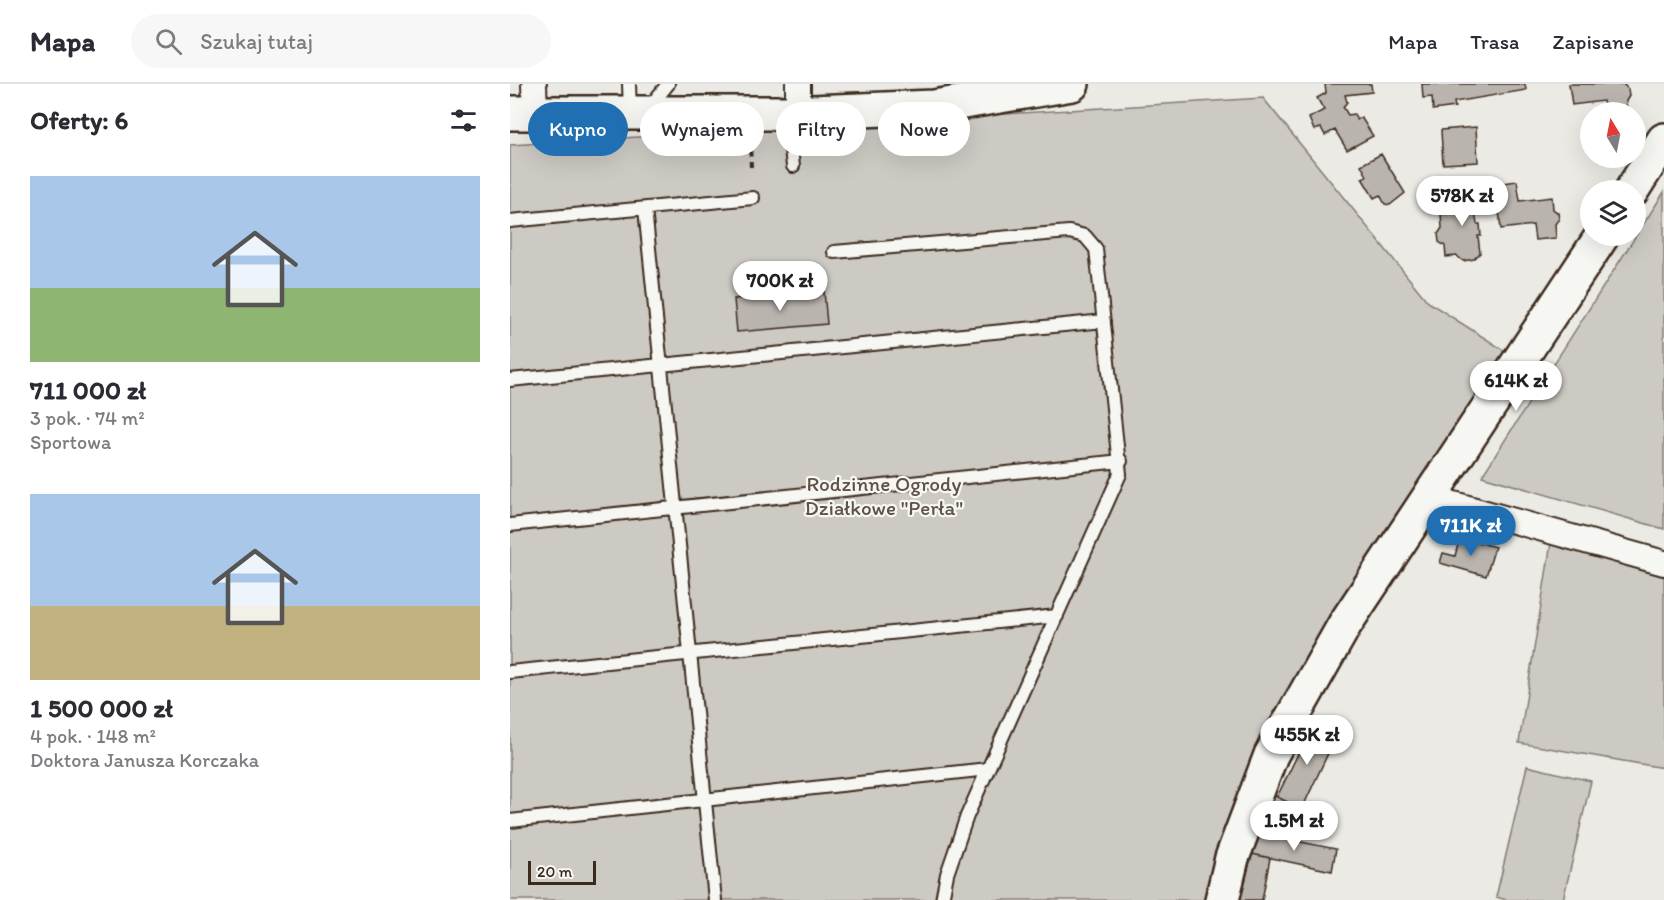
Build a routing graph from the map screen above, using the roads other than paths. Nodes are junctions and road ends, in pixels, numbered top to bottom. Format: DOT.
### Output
graph roads {
  1 [pos="668,84"];
  2 [pos="1051,86"];
  3 [pos="526,103"];
  4 [pos="635,103"];
  5 [pos="776,103"];
  6 [pos="866,105"];
  7 [pos="1664,140"];
  8 [pos="793,156"];
  9 [pos="793,166"];
  10 [pos="1638,180"];
  11 [pos="753,198"];
  12 [pos="645,208"];
  13 [pos="510,221"];
  14 [pos="1595,246"];
  15 [pos="834,252"];
  16 [pos="1104,321"];
  17 [pos="662,365"];
  18 [pos="510,380"];
  19 [pos="1121,461"];
  20 [pos="1429,497"];
  21 [pos="677,508"];
  22 [pos="510,525"];
  23 [pos="1664,563"];
  24 [pos="1057,616"];
  25 [pos="691,654"];
  26 [pos="510,672"];
  27 [pos="988,769"];
  28 [pos="705,800"];
  29 [pos="510,821"];
  30 [pos="715,900"];
  31 [pos="942,900"];
  32 [pos="1222,900"];
  1 -- 4 [label="lane"];
  2 -- 6 [label="street"];
  3 -- 4 [label="street"];
  4 -- 5 [label="street"];
  7 -- 10 [label="street"];
  8 -- 9 [label="lane"];
  11 -- 12 [label="lane"];
  12 -- 13 [label="lane"];
  12 -- 17 [label="lane"];
  14 -- 20 [label="street"];
  15 -- 16 [label="lane"];
  16 -- 17 [label="lane"];
  16 -- 19 [label="lane"];
  17 -- 18 [label="lane"];
  17 -- 21 [label="lane"];
  19 -- 21 [label="lane"];
  19 -- 24 [label="lane"];
  20 -- 23 [label="street"];
  20 -- 32 [label="street"];
  21 -- 22 [label="lane"];
  21 -- 25 [label="lane"];
  24 -- 25 [label="lane"];
  24 -- 27 [label="lane"];
  25 -- 26 [label="lane"];
  25 -- 28 [label="lane"];
  27 -- 28 [label="lane"];
  27 -- 31 [label="lane"];
  28 -- 29 [label="lane"];
  28 -- 30 [label="lane"];
}
